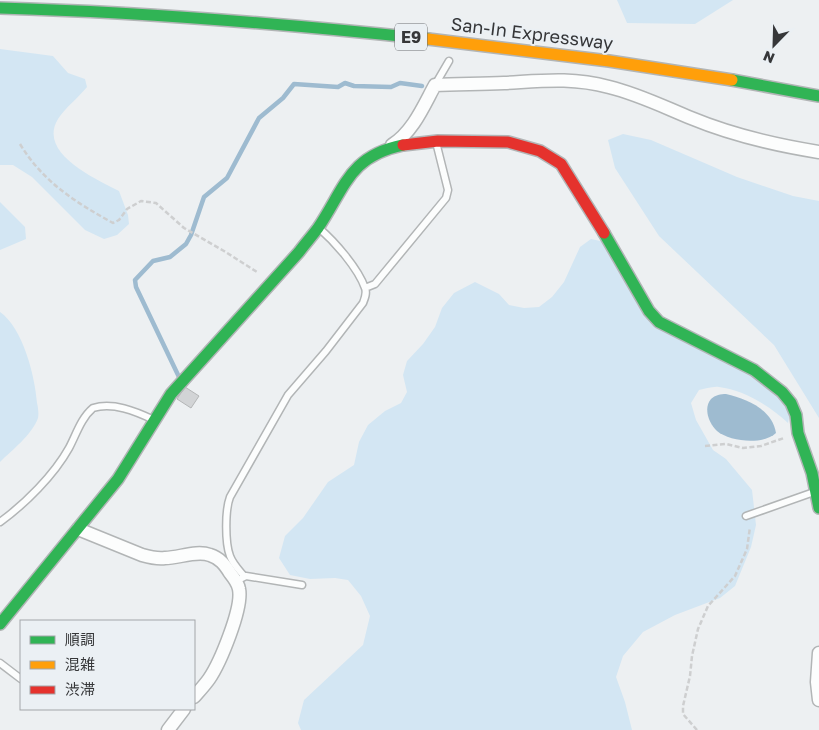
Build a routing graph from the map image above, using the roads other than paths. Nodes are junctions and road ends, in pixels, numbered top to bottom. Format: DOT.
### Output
graph roads {
  1 [pos="0,8"];
  2 [pos="449,60"];
  3 [pos="435,85"];
  4 [pos="819,96"];
  5 [pos="436,141"];
  6 [pos="381,151"];
  7 [pos="819,152"];
  8 [pos="318,227"];
  9 [pos="365,288"];
  10 [pos="155,420"];
  11 [pos="816,492"];
  12 [pos="819,508"];
  13 [pos="748,515"];
  14 [pos="0,522"];
  15 [pos="78,529"];
  16 [pos="240,579"];
  17 [pos="302,585"];
  18 [pos="0,624"];
  19 [pos="819,653"];
  20 [pos="0,662"];
  21 [pos="20,678"];
  22 [pos="195,696"];
  23 [pos="819,700"];
  24 [pos="183,710"];
  25 [pos="168,730"];
  1 -- 4 [label="main road, San-In Expressway / E9"];
  2 -- 3 [label="lane"];
  3 -- 6 [label="street"];
  3 -- 7 [label="street"];
  5 -- 6 [label="main road"];
  5 -- 9 [label="lane"];
  5 -- 11 [label="main road"];
  6 -- 8 [label="main road"];
  8 -- 9 [label="lane"];
  8 -- 10 [label="main road"];
  9 -- 16 [label="lane"];
  10 -- 14 [label="lane"];
  10 -- 15 [label="main road"];
  11 -- 12 [label="main road"];
  11 -- 13 [label="lane"];
  15 -- 16 [label="street"];
  15 -- 18 [label="main road"];
  16 -- 17 [label="lane"];
  16 -- 22 [label="street"];
  19 -- 23 [label="street"];
  20 -- 21 [label="lane"];
  24 -- 25 [label="street"];
}
